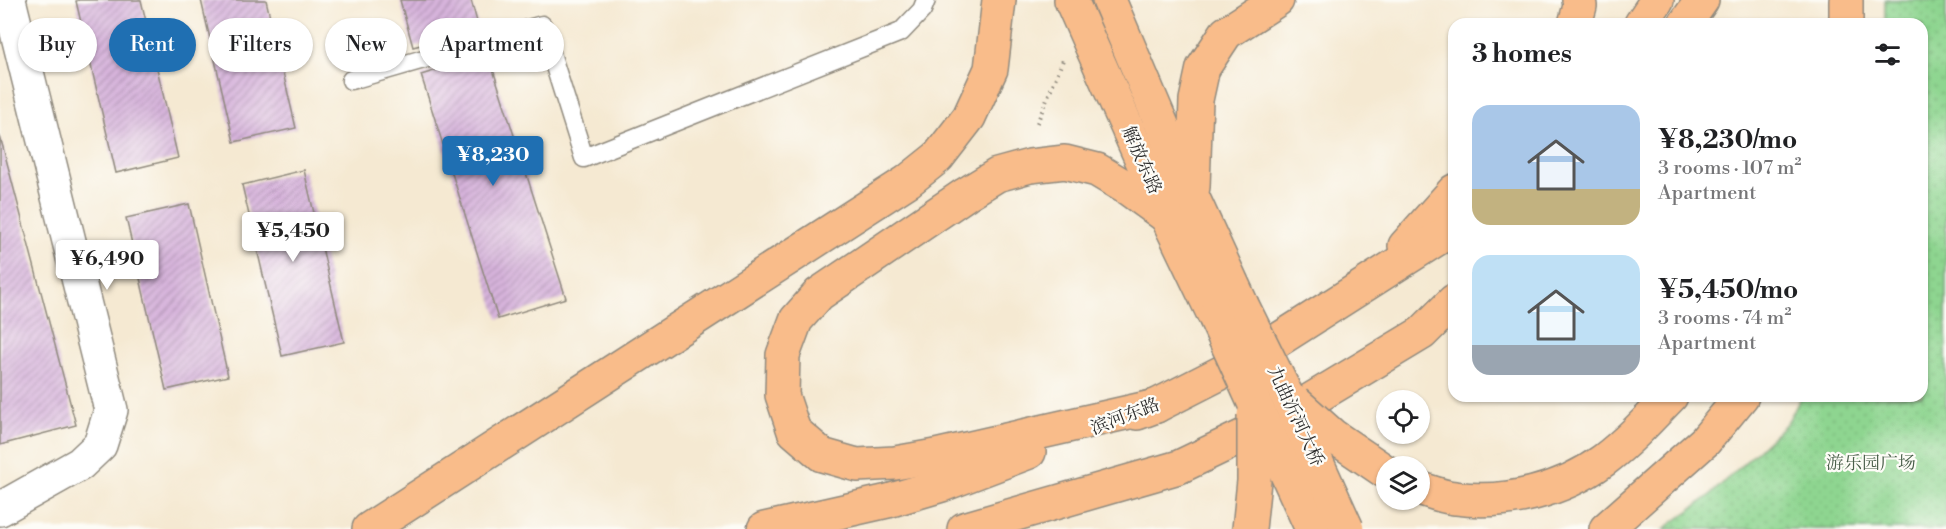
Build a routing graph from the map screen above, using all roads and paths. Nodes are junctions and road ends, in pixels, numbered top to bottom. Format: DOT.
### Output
graph roads {
  1 [pos="9,0"];
  2 [pos="926,0"];
  3 [pos="999,0"];
  4 [pos="1071,0"];
  5 [pos="1109,0"];
  6 [pos="1277,0"];
  7 [pos="1579,0"];
  8 [pos="1657,0"];
  9 [pos="1702,0"];
  10 [pos="1846,0"];
  11 [pos="1577,18"];
  12 [pos="1645,18"];
  13 [pos="1689,18"];
  14 [pos="1846,18"];
  15 [pos="1065,56"];
  16 [pos="351,81"];
  17 [pos="1037,123"];
  18 [pos="1448,198"];
  19 [pos="1180,207"];
  20 [pos="1448,232"];
  21 [pos="1379,274"];
  22 [pos="1448,307"];
  23 [pos="1229,311"];
  24 [pos="1448,314"];
  25 [pos="1422,333"];
  26 [pos="1287,394"];
  27 [pos="1665,402"];
  28 [pos="1737,402"];
  29 [pos="1254,404"];
  30 [pos="1156,406"];
  31 [pos="1376,465"];
  32 [pos="1179,467"];
  33 [pos="1430,491"];
  34 [pos="0,509"];
  35 [pos="369,529"];
  36 [pos="764,529"];
  37 [pos="963,529"];
  38 [pos="1049,529"];
  39 [pos="1250,529"];
  40 [pos="1312,529"];
  41 [pos="1347,529"];
  42 [pos="1606,529"];
  1 -- 34 [label="street"];
  2 -- 16 [label="lane"];
  3 -- 35 [label="main road"];
  4 -- 19 [label="main road, 解放东路"];
  5 -- 19 [label="main road, 解放东路"];
  6 -- 19 [label="main road"];
  7 -- 11 [label="main road"];
  8 -- 12 [label="main road"];
  9 -- 13 [label="main road"];
  10 -- 14 [label="main road"];
  15 -- 17 [label="path"];
  18 -- 21 [label="main road"];
  19 -- 23 [label="main road, 解放东路"];
  19 -- 30 [label="main road"];
  20 -- 21 [label="main road, 滨河东路"];
  21 -- 30 [label="main road, 滨河东路"];
  22 -- 25 [label="main road"];
  23 -- 26 [label="main road, 九曲沂河大桥, bridge"];
  23 -- 29 [label="main road, 九曲沂河大桥, bridge"];
  24 -- 25 [label="main road"];
  25 -- 32 [label="main road"];
  26 -- 31 [label="main road, bridge"];
  26 -- 41 [label="main road, 九曲沂河大桥, bridge"];
  27 -- 33 [label="main road"];
  28 -- 42 [label="main road"];
  29 -- 39 [label="main road, bridge"];
  29 -- 40 [label="main road, 九曲沂河大桥, bridge"];
  30 -- 36 [label="main road, 滨河东路"];
  32 -- 37 [label="main road"];
  32 -- 38 [label="main road"];
}
